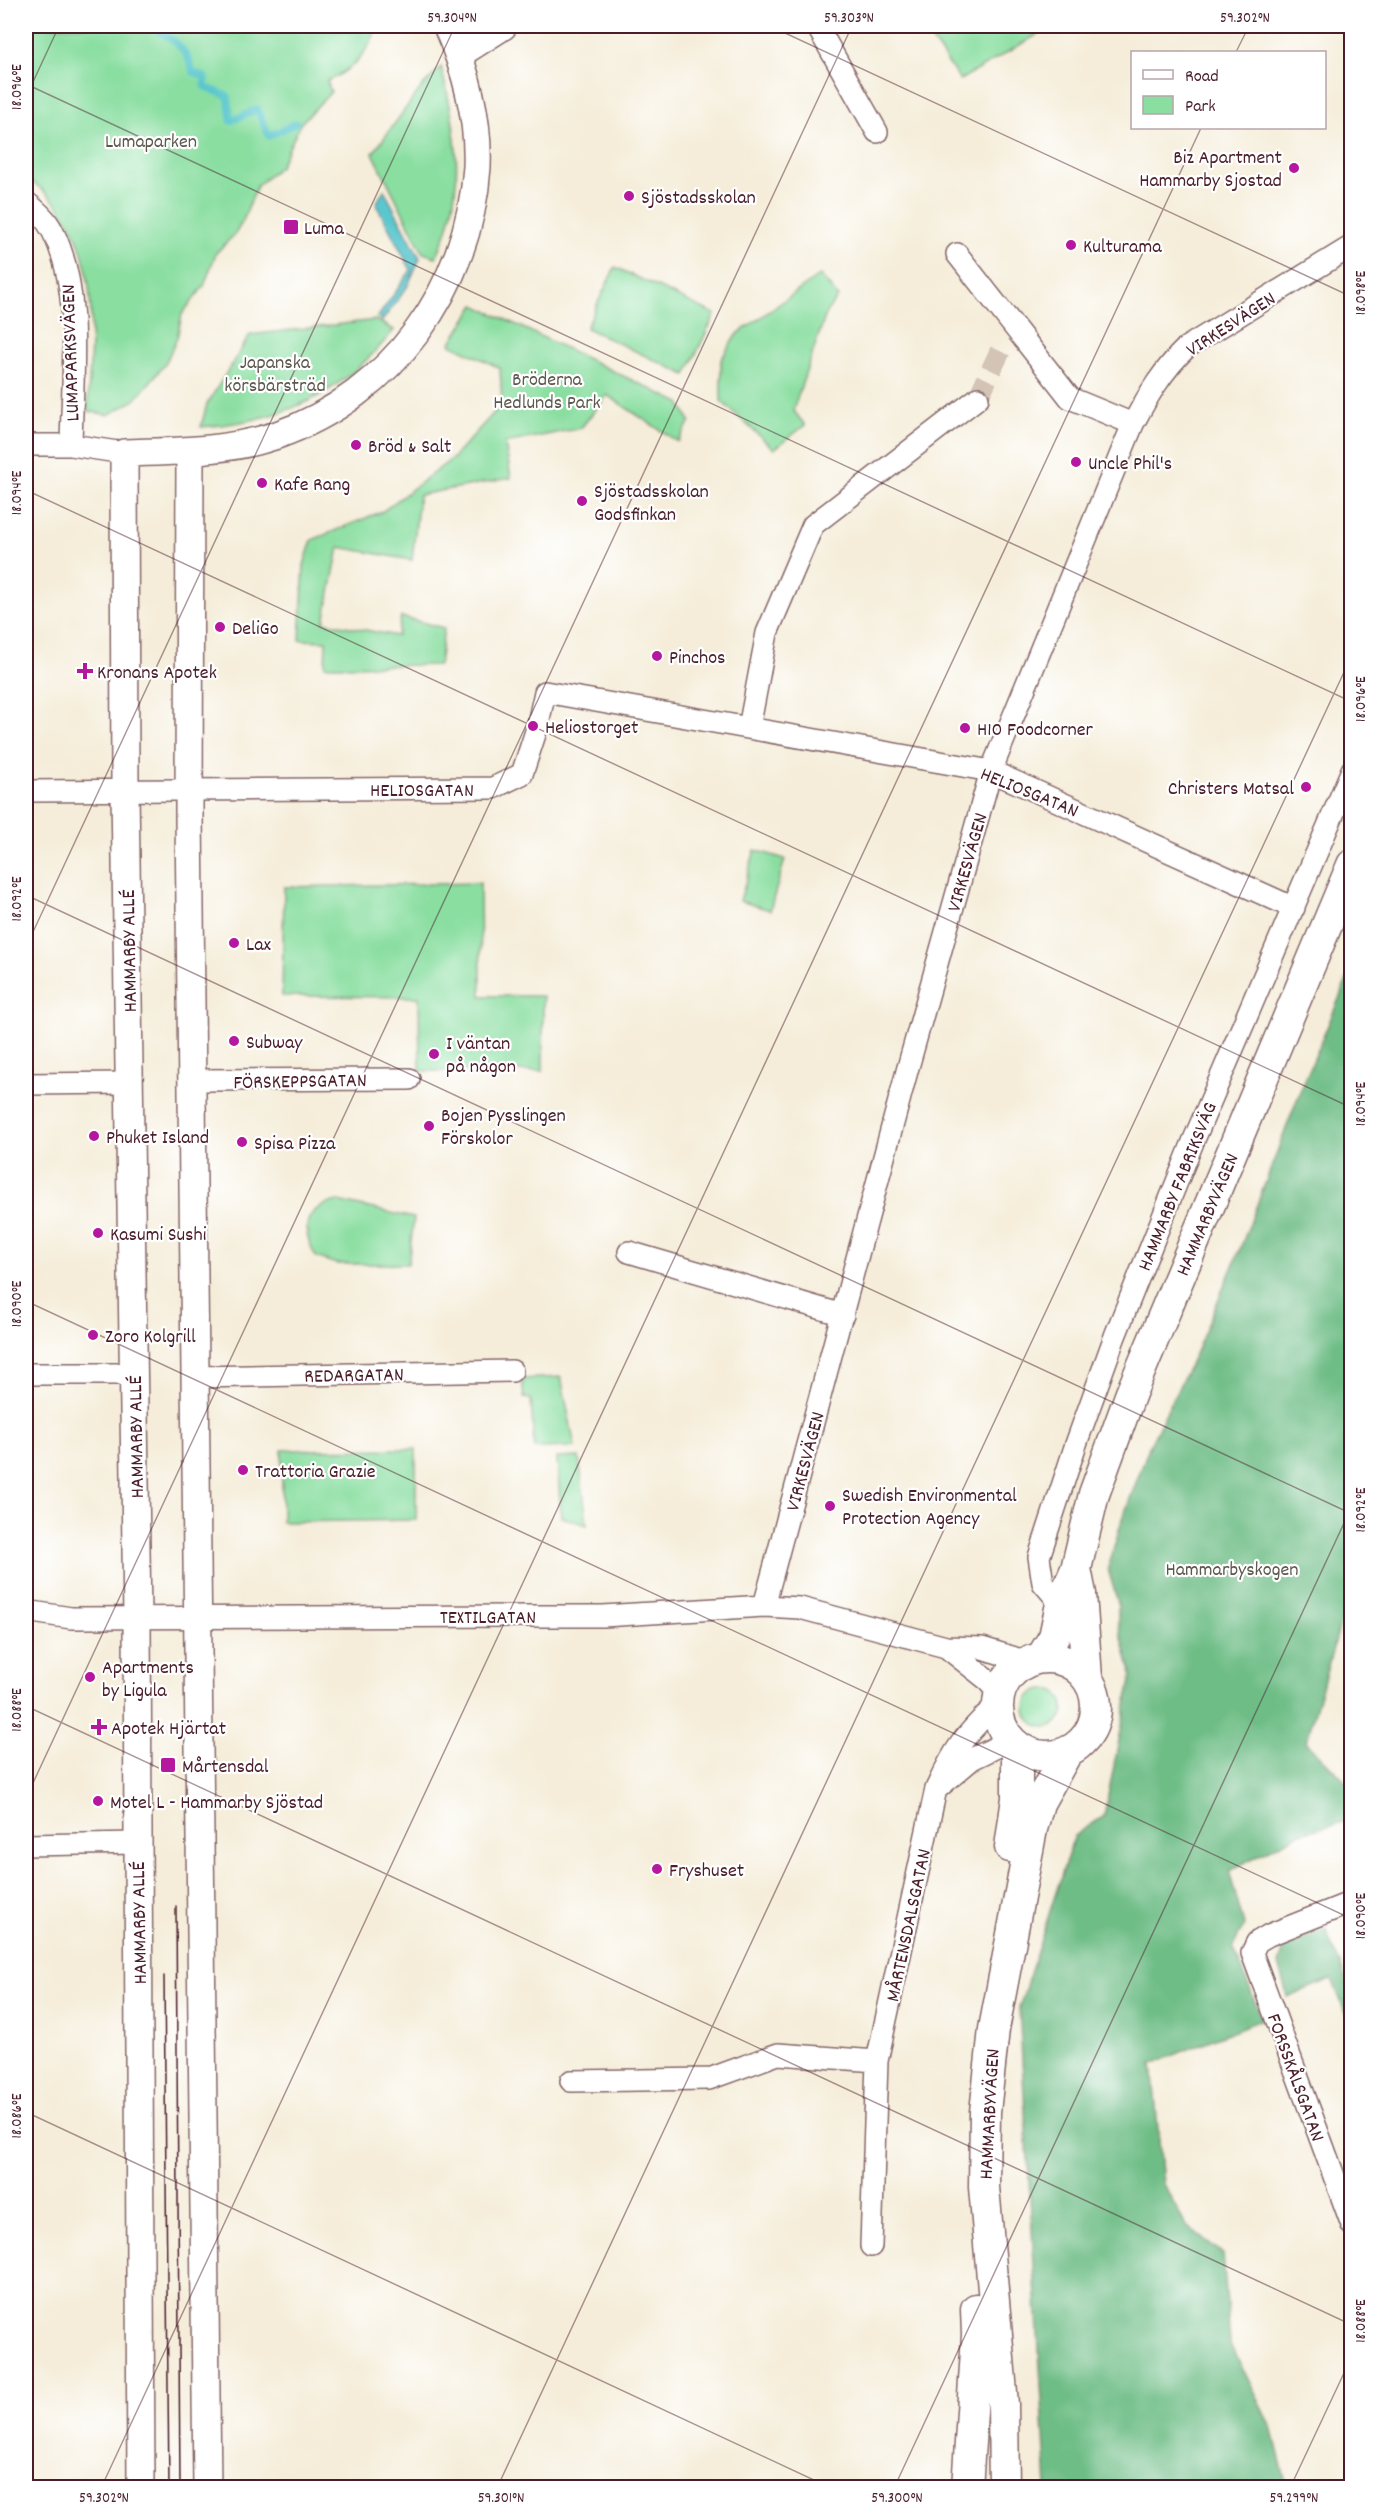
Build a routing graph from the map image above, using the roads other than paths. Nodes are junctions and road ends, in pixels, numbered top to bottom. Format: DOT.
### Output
graph roads {
  1 [pos="447,26"];
  2 [pos="503,26"];
  3 [pos="817,26"];
  4 [pos="459,54"];
  5 [pos="877,132"];
  6 [pos="26,202"];
  7 [pos="1352,246"];
  8 [pos="957,254"];
  9 [pos="978,398"];
  10 [pos="1133,424"];
  11 [pos="26,445"];
  12 [pos="71,445"];
  13 [pos="190,451"];
  14 [pos="124,453"];
  15 [pos="750,728"];
  16 [pos="991,771"];
  17 [pos="1352,771"];
  18 [pos="26,791"];
  19 [pos="125,791"];
  20 [pos="189,791"];
  21 [pos="1352,866"];
  22 [pos="1294,908"];
  23 [pos="409,1079"];
  24 [pos="192,1080"];
  25 [pos="130,1083"];
  26 [pos="26,1084"];
  27 [pos="629,1252"];
  28 [pos="843,1315"];
  29 [pos="512,1371"];
  30 [pos="26,1374"];
  31 [pos="135,1374"];
  32 [pos="195,1377"];
  33 [pos="1076,1569"];
  34 [pos="1061,1604"];
  35 [pos="764,1606"];
  36 [pos="26,1611"];
  37 [pos="137,1617"];
  38 [pos="198,1617"];
  39 [pos="946,1647"];
  40 [pos="1035,1660"];
  41 [pos="1087,1678"];
  42 [pos="999,1698"];
  43 [pos="1014,1743"];
  44 [pos="1068,1751"];
  45 [pos="936,1790"];
  46 [pos="138,1843"];
  47 [pos="26,1845"];
  48 [pos="1352,1902"];
  49 [pos="877,2061"];
  50 [pos="571,2081"];
  51 [pos="1352,2225"];
  52 [pos="871,2246"];
  53 [pos="141,2487"];
  54 [pos="207,2487"];
  55 [pos="967,2487"];
  56 [pos="1004,2487"];
  1 -- 4 [label="street"];
  2 -- 4 [label="street"];
  3 -- 5 [label="street"];
  4 -- 13 [label="street"];
  6 -- 12 [label="street, LUMAPARKSVÄGEN"];
  7 -- 10 [label="street, VIRKESVÄGEN"];
  8 -- 10 [label="street"];
  9 -- 15 [label="street"];
  10 -- 16 [label="street, VIRKESVÄGEN"];
  11 -- 12 [label="street"];
  12 -- 14 [label="street"];
  13 -- 14 [label="street"];
  13 -- 20 [label="street"];
  14 -- 19 [label="street, HAMMARBY ALLÉ"];
  15 -- 16 [label="street, HELIOSGATAN"];
  15 -- 20 [label="street, HELIOSGATAN"];
  16 -- 22 [label="street, HELIOSGATAN"];
  16 -- 28 [label="street, VIRKESVÄGEN"];
  17 -- 22 [label="street, HAMMARBY FABRIKSVÄG"];
  18 -- 19 [label="street, HELIOSGATAN"];
  19 -- 20 [label="street, HELIOSGATAN"];
  19 -- 25 [label="street, HAMMARBY ALLÉ"];
  20 -- 24 [label="street"];
  21 -- 33 [label="main road, HAMMARBYVÄGEN"];
  22 -- 34 [label="street, HAMMARBY FABRIKSVÄG"];
  23 -- 24 [label="street, FÖRSKEPPSGATAN"];
  24 -- 32 [label="street"];
  25 -- 26 [label="street"];
  25 -- 31 [label="street, HAMMARBY ALLÉ"];
  27 -- 28 [label="street"];
  28 -- 35 [label="street, VIRKESVÄGEN"];
  29 -- 32 [label="street, REDARGATAN"];
  30 -- 31 [label="street"];
  31 -- 37 [label="street, HAMMARBY ALLÉ"];
  32 -- 38 [label="street"];
  33 -- 34 [label="main road, HAMMARBYVÄGEN"];
  33 -- 41 [label="main road, HAMMARBYVÄGEN"];
  34 -- 40 [label="main road, HAMMARBYVÄGEN"];
  35 -- 38 [label="street, TEXTILGATAN"];
  35 -- 39 [label="street, TEXTILGATAN"];
  36 -- 37 [label="street, TEXTILGATAN"];
  37 -- 38 [label="street, TEXTILGATAN"];
  37 -- 46 [label="street, HAMMARBY ALLÉ"];
  38 -- 54 [label="street"];
  39 -- 40 [label="street, TEXTILGATAN"];
  39 -- 42 [label="street, TEXTILGATAN"];
  40 -- 41 [label="main road"];
  40 -- 42 [label="main road, HAMMARBYVÄGEN"];
  41 -- 44 [label="main road, HAMMARBYVÄGEN"];
  42 -- 43 [label="main road, HAMMARBYVÄGEN"];
  42 -- 45 [label="street, MÅRTENSDALSGATAN"];
  43 -- 44 [label="main road"];
  43 -- 45 [label="street"];
  43 -- 55 [label="main road, HAMMARBYVÄGEN"];
  44 -- 56 [label="main road, HAMMARBYVÄGEN"];
  45 -- 49 [label="street, MÅRTENSDALSGATAN"];
  46 -- 47 [label="street"];
  46 -- 53 [label="street, HAMMARBY ALLÉ"];
  48 -- 51 [label="street, FORSSKÅLSGATAN"];
  49 -- 50 [label="street"];
  49 -- 52 [label="street, MÅRTENSDALSGATAN"];
}
